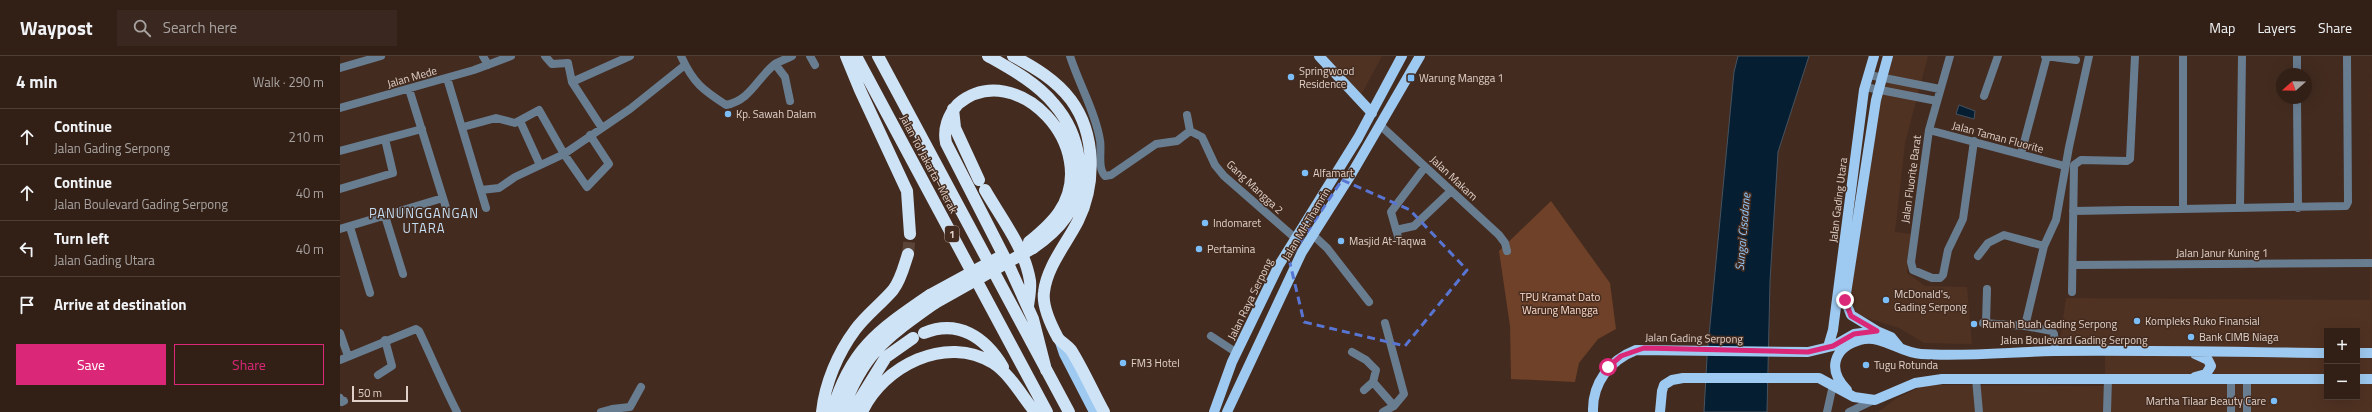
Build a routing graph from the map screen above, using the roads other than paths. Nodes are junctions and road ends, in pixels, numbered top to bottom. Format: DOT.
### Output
graph roads {
  1 [pos="381,56"];
  2 [pos="484,56"];
  3 [pos="511,56"];
  4 [pos="545,56"];
  5 [pos="630,56"];
  6 [pos="680,56"];
  7 [pos="792,56"];
  8 [pos="810,56"];
  9 [pos="846,56"];
  10 [pos="856,56"];
  11 [pos="878,56"];
  12 [pos="988,56"];
  13 [pos="1013,56"];
  14 [pos="1070,56"];
  15 [pos="1319,56"];
  16 [pos="1402,56"];
  17 [pos="1420,56"];
  18 [pos="1874,56"];
  19 [pos="1888,56"];
  20 [pos="1950,56"];
  21 [pos="1998,56"];
  22 [pos="2046,56"];
  23 [pos="2089,56"];
  24 [pos="2135,56"];
  25 [pos="2183,56"];
  26 [pos="2242,56"];
  27 [pos="2297,56"];
  28 [pos="2347,56"];
  29 [pos="2076,60"];
  30 [pos="775,64"];
  31 [pos="488,65"];
  32 [pos="685,65"];
  33 [pos="815,65"];
  34 [pos="340,68"];
  35 [pos="2297,68"];
  36 [pos="1869,75"];
  37 [pos="448,78"];
  38 [pos="1882,78"];
  39 [pos="572,82"];
  40 [pos="1865,87"];
  41 [pos="409,89"];
  42 [pos="1878,89"];
  43 [pos="1940,89"];
  44 [pos="1984,96"];
  45 [pos="790,101"];
  46 [pos="1937,101"];
  47 [pos="2297,104"];
  48 [pos="340,107"];
  49 [pos="953,109"];
  50 [pos="1372,113"];
  51 [pos="1187,115"];
  52 [pos="520,121"];
  53 [pos="1380,125"];
  54 [pos="463,127"];
  55 [pos="602,128"];
  56 [pos="422,129"];
  57 [pos="1930,130"];
  58 [pos="1190,131"];
  59 [pos="590,135"];
  60 [pos="385,139"];
  61 [pos="1974,141"];
  62 [pos="340,151"];
  63 [pos="564,154"];
  64 [pos="2021,154"];
  65 [pos="540,165"];
  66 [pos="2061,165"];
  67 [pos="1425,167"];
  68 [pos="340,189"];
  69 [pos="481,190"];
  70 [pos="1451,191"];
  71 [pos="443,198"];
  72 [pos="1320,199"];
  73 [pos="1331,206"];
  74 [pos="2183,207"];
  75 [pos="2240,207"];
  76 [pos="486,208"];
  77 [pos="2298,208"];
  78 [pos="2073,211"];
  79 [pos="448,214"];
  80 [pos="385,216"];
  81 [pos="350,227"];
  82 [pos="340,229"];
  83 [pos="1396,230"];
  84 [pos="910,234"];
  85 [pos="1313,235"];
  86 [pos="1295,238"];
  87 [pos="1399,240"];
  88 [pos="1031,245"];
  89 [pos="2044,246"];
  90 [pos="1507,251"];
  91 [pos="908,254"];
  92 [pos="1978,256"];
  93 [pos="2372,263"];
  94 [pos="2073,265"];
  95 [pos="403,274"];
  96 [pos="1987,289"];
  97 [pos="2072,292"];
  98 [pos="370,293"];
  99 [pos="933,299"];
  100 [pos="1369,302"];
  101 [pos="1028,307"];
  102 [pos="1385,323"];
  103 [pos="2025,326"];
  104 [pos="1877,331"];
  105 [pos="340,333"];
  106 [pos="1211,336"];
  107 [pos="1059,339"];
  108 [pos="385,340"];
  109 [pos="1830,347"];
  110 [pos="1900,348"];
  111 [pos="2055,351"];
  112 [pos="1352,352"];
  113 [pos="2187,352"];
  114 [pos="1237,353"];
  115 [pos="2324,353"];
  116 [pos="2360,353"];
  117 [pos="2372,353"];
  118 [pos="348,356"];
  119 [pos="340,360"];
  120 [pos="1046,370"];
  121 [pos="378,375"];
  122 [pos="1976,379"];
  123 [pos="2108,379"];
  124 [pos="2324,379"];
  125 [pos="2360,379"];
  126 [pos="2372,379"];
  127 [pos="2187,380"];
  128 [pos="2231,380"];
  129 [pos="2247,380"];
  130 [pos="1373,382"];
  131 [pos="1012,383"];
  132 [pos="1834,385"];
  133 [pos="641,387"];
  134 [pos="1364,390"];
  135 [pos="1595,395"];
  136 [pos="1852,395"];
  137 [pos="1661,398"];
  138 [pos="1874,400"];
  139 [pos="1394,406"];
  140 [pos="632,410"];
  141 [pos="456,412"];
  142 [pos="601,412"];
  143 [pos="822,412"];
  144 [pos="832,412"];
  145 [pos="842,412"];
  146 [pos="852,412"];
  147 [pos="862,412"];
  148 [pos="1035,412"];
  149 [pos="1047,412"];
  150 [pos="1069,412"];
  151 [pos="1094,412"];
  152 [pos="1104,412"];
  153 [pos="1214,412"];
  154 [pos="1227,412"];
  155 [pos="1383,412"];
  156 [pos="1593,412"];
  157 [pos="1599,412"];
  158 [pos="1655,412"];
  159 [pos="1660,412"];
  160 [pos="1827,412"];
  161 [pos="1849,412"];
  162 [pos="1979,412"];
  163 [pos="2107,412"];
  164 [pos="2231,412"];
  165 [pos="2247,412"];
  1 -- 34 [label="street"];
  2 -- 31 [label="street"];
  3 -- 31 [label="street, Jalan Mede"];
  4 -- 39 [label="street"];
  5 -- 39 [label="street"];
  6 -- 32 [label="street"];
  7 -- 30 [label="street"];
  8 -- 33 [label="street"];
  9 -- 84 [label="highway"];
  10 -- 149 [label="highway, Jalan Tol Jakarta–Merak / 1"];
  11 -- 120 [label="highway, Jalan Tol Jakarta–Merak / 1"];
  12 -- 88 [label="highway"];
  13 -- 107 [label="highway"];
  14 -- 58 [label="street"];
  15 -- 50 [label="main road"];
  16 -- 50 [label="main road, Jalan Raya Serpong"];
  17 -- 53 [label="main road, Jalan MH.Thamrin"];
  18 -- 36 [label="main road, Jalan Gading Utara"];
  19 -- 38 [label="main road, Jalan Gading Utara"];
  20 -- 43 [label="street, Jalan Fluorite Barat"];
  21 -- 44 [label="street"];
  22 -- 29 [label="street"];
  22 -- 64 [label="street"];
  23 -- 89 [label="street"];
  24 -- 78 [label="street"];
  25 -- 74 [label="street"];
  26 -- 75 [label="street"];
  27 -- 35 [label="street"];
  28 -- 77 [label="street"];
  30 -- 32 [label="street"];
  30 -- 45 [label="street"];
  31 -- 37 [label="street, Jalan Mede"];
  32 -- 55 [label="street"];
  36 -- 38 [label="street"];
  36 -- 40 [label="main road, Jalan Gading Utara"];
  37 -- 41 [label="street, Jalan Mede"];
  37 -- 54 [label="street"];
  38 -- 42 [label="main road, Jalan Gading Utara"];
  38 -- 43 [label="street"];
  39 -- 55 [label="street"];
  40 -- 42 [label="street"];
  40 -- 109 [label="main road, Jalan Gading Utara"];
  41 -- 48 [label="street, Jalan Mede"];
  41 -- 56 [label="street"];
  42 -- 46 [label="street"];
  42 -- 104 [label="main road, Jalan Gading Utara"];
  43 -- 46 [label="street, Jalan Fluorite Barat"];
  46 -- 57 [label="street, Jalan Fluorite Barat"];
  47 -- 77 [label="street"];
  49 -- 88 [label="highway"];
  49 -- 101 [label="highway"];
  49 -- 101 [label="highway"];
  50 -- 72 [label="main road, Jalan Raya Serpong"];
  51 -- 58 [label="street"];
  52 -- 54 [label="street"];
  52 -- 63 [label="street"];
  52 -- 65 [label="street"];
  53 -- 67 [label="street, Jalan Makam"];
  53 -- 73 [label="main road, Jalan MH.Thamrin"];
  54 -- 69 [label="street"];
  55 -- 59 [label="street"];
  56 -- 60 [label="street"];
  56 -- 71 [label="street"];
  57 -- 61 [label="street, Jalan Taman Fluorite"];
  57 -- 61 [label="street, Jalan Fluorite Barat"];
  58 -- 86 [label="street, Gang Mangga 2"];
  59 -- 63 [label="street"];
  59 -- 63 [label="street"];
  60 -- 62 [label="street"];
  60 -- 68 [label="street"];
  61 -- 64 [label="street, Jalan Taman Fluorite"];
  63 -- 65 [label="street"];
  64 -- 66 [label="street, Jalan Taman Fluorite"];
  65 -- 69 [label="street"];
  67 -- 70 [label="street, Jalan Makam"];
  67 -- 83 [label="street"];
  69 -- 76 [label="street"];
  70 -- 83 [label="street"];
  70 -- 90 [label="street, Jalan Makam"];
  71 -- 79 [label="street"];
  71 -- 80 [label="street"];
  72 -- 73 [label="main road"];
  72 -- 86 [label="main road, Jalan Raya Serpong"];
  73 -- 85 [label="main road, Jalan MH.Thamrin"];
  74 -- 75 [label="street"];
  74 -- 78 [label="street"];
  75 -- 77 [label="street"];
  78 -- 94 [label="street"];
  80 -- 81 [label="street"];
  80 -- 95 [label="street"];
  81 -- 82 [label="street"];
  81 -- 98 [label="street"];
  83 -- 87 [label="street"];
  85 -- 100 [label="street"];
  85 -- 154 [label="main road, Jalan MH.Thamrin"];
  86 -- 114 [label="main road, Jalan Raya Serpong"];
  88 -- 99 [label="highway, bridge"];
  89 -- 92 [label="street"];
  89 -- 103 [label="street"];
  91 -- 143 [label="highway"];
  93 -- 94 [label="street, Jalan Janur Kuning 1"];
  94 -- 97 [label="street"];
  96 -- 103 [label="street"];
  99 -- 144 [label="highway"];
  99 -- 145 [label="highway"];
  101 -- 120 [label="highway"];
  102 -- 139 [label="street"];
  103 -- 111 [label="street"];
  104 -- 109 [label="main road"];
  104 -- 110 [label="main road, Jalan Boulevard Gading Serpong"];
  105 -- 118 [label="street"];
  106 -- 114 [label="street"];
  107 -- 151 [label="main road"];
  107 -- 152 [label="highway"];
  108 -- 118 [label="street"];
  108 -- 121 [label="street"];
  108 -- 141 [label="street"];
  109 -- 135 [label="main road, Jalan Gading Serpong"];
  110 -- 111 [label="main road, Jalan Boulevard Gading Serpong"];
  110 -- 136 [label="main road"];
  111 -- 113 [label="main road, Jalan Boulevard Gading Serpong"];
  112 -- 130 [label="street"];
  113 -- 115 [label="main road, Jalan Boulevard Gading Serpong"];
  113 -- 127 [label="main road"];
  114 -- 153 [label="main road, Jalan Raya Serpong"];
  116 -- 117 [label="main road"];
  118 -- 119 [label="street"];
  120 -- 150 [label="highway, Jalan Tol Jakarta–Merak / 1"];
  122 -- 123 [label="main road"];
  122 -- 138 [label="main road"];
  122 -- 162 [label="street"];
  123 -- 127 [label="main road"];
  123 -- 163 [label="street"];
  124 -- 129 [label="main road"];
  125 -- 126 [label="main road"];
  127 -- 128 [label="main road"];
  128 -- 129 [label="main road"];
  128 -- 164 [label="street"];
  129 -- 165 [label="street"];
  130 -- 134 [label="street"];
  130 -- 139 [label="street"];
  131 -- 146 [label="highway"];
  131 -- 147 [label="highway"];
  131 -- 148 [label="highway"];
  132 -- 136 [label="main road"];
  132 -- 137 [label="main road"];
  132 -- 160 [label="street"];
  133 -- 140 [label="street"];
  135 -- 156 [label="main road, Jalan Gading Serpong"];
  135 -- 157 [label="main road"];
  136 -- 138 [label="main road"];
  137 -- 158 [label="main road"];
  137 -- 159 [label="main road"];
  138 -- 161 [label="street"];
  139 -- 155 [label="street"];
  140 -- 142 [label="street"];
}
